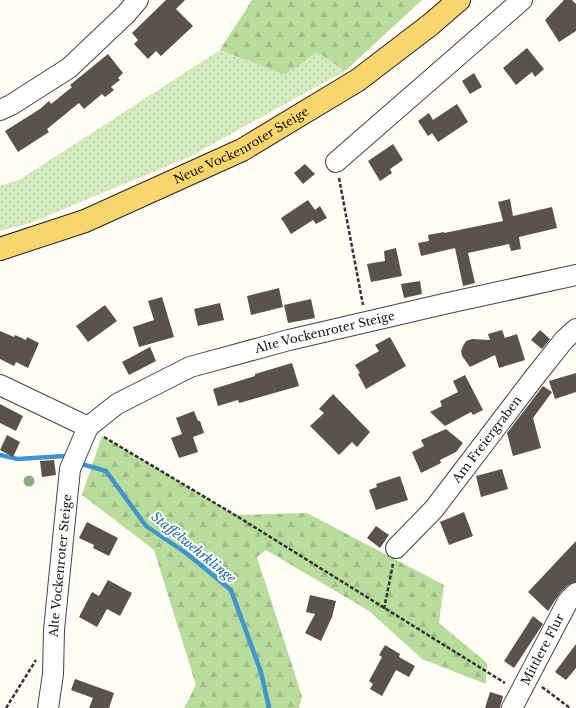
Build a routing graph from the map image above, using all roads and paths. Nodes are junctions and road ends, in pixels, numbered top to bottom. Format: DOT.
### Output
graph roads {
  1 [pos="138,0"];
  2 [pos="459,0"];
  3 [pos="522,0"];
  4 [pos="0,110"];
  5 [pos="336,162"];
  6 [pos="0,249"];
  7 [pos="576,275"];
  8 [pos="366,322"];
  9 [pos="576,329"];
  10 [pos="0,385"];
  11 [pos="88,427"];
  12 [pos="396,548"];
  13 [pos="576,593"];
  14 [pos="384,609"];
  15 [pos="38,656"];
  16 [pos="521,693"];
  17 [pos="6,708"];
  18 [pos="48,708"];
  19 [pos="570,708"];
  1 -- 4 [label="street"];
  2 -- 6 [label="main road, Neue Vockenroter Steige"];
  3 -- 5 [label="street"];
  5 -- 8 [label="path"];
  7 -- 8 [label="street, Alte Vockenroter Steige"];
  8 -- 11 [label="street, Alte Vockenroter Steige"];
  9 -- 12 [label="street, Am Freiergraben"];
  10 -- 11 [label="street"];
  11 -- 14 [label="path"];
  11 -- 18 [label="street, Alte Vockenroter Steige"];
  12 -- 14 [label="path"];
  13 -- 16 [label="street, Mittlere Flur"];
  14 -- 16 [label="path"];
  15 -- 17 [label="path"];
  16 -- 19 [label="path"];
}
